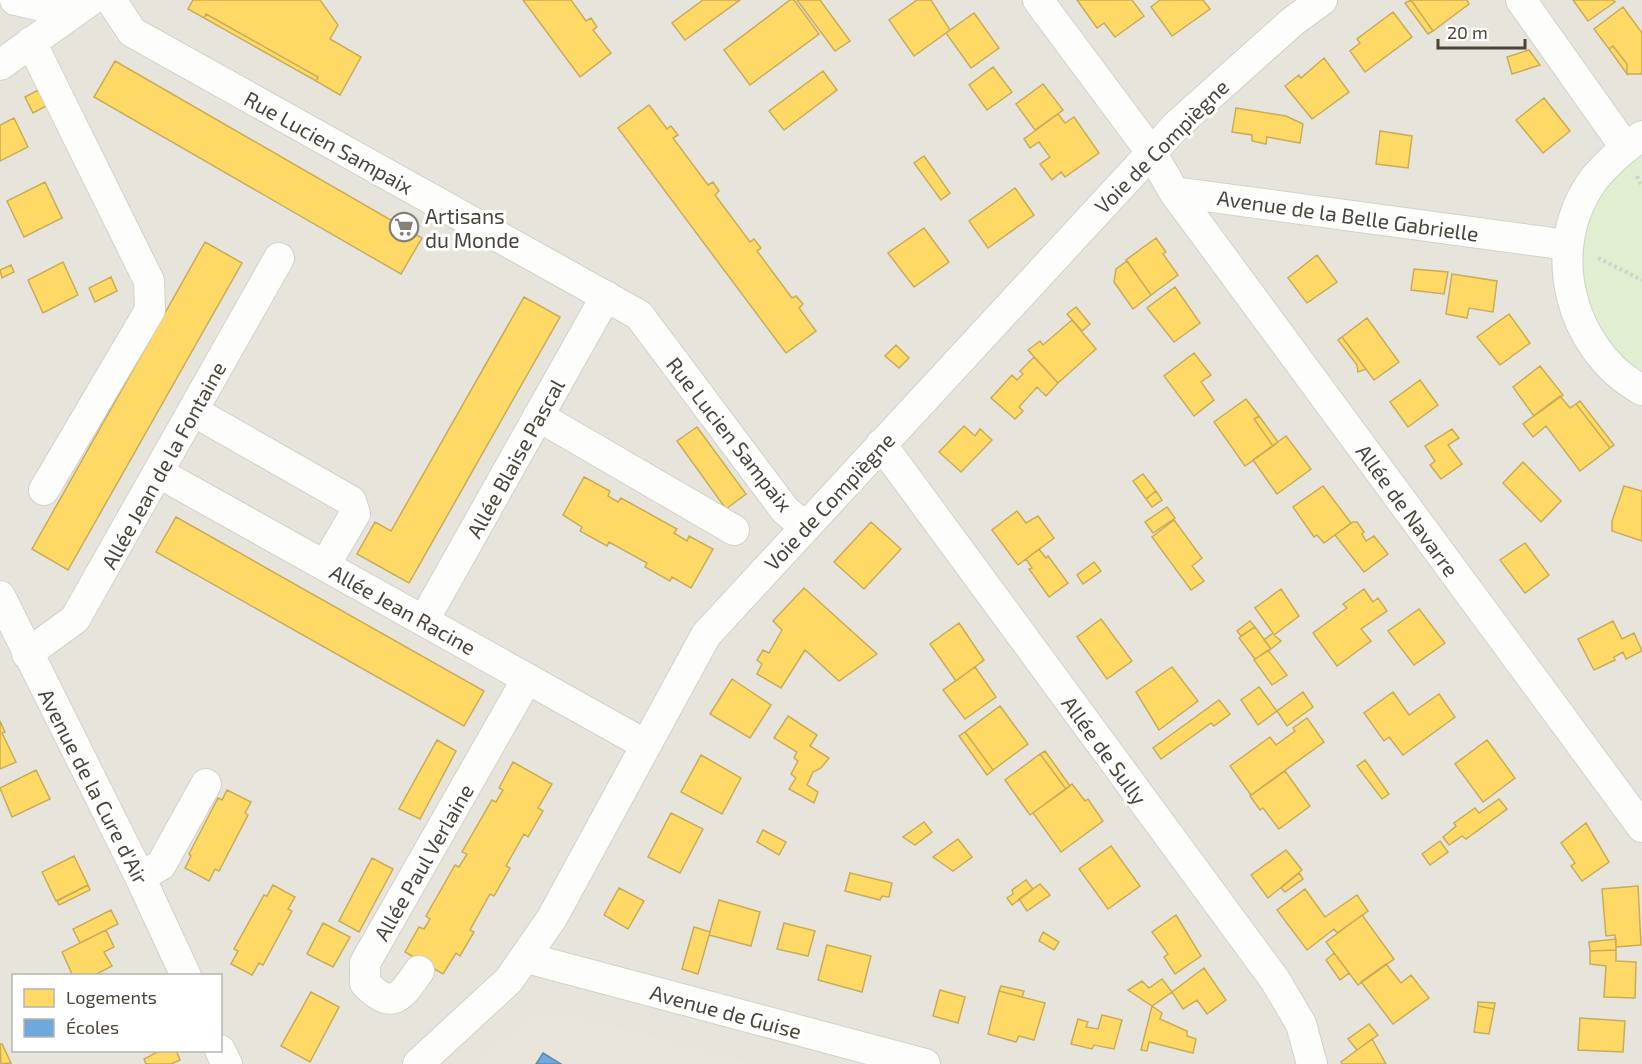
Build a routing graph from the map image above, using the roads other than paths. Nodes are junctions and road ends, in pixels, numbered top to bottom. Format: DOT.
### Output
graph roads {
  1 [pos="15,0"];
  2 [pos="111,0"];
  3 [pos="1038,0"];
  4 [pos="1322,0"];
  5 [pos="1521,0"];
  6 [pos="81,7"];
  7 [pos="31,42"];
  8 [pos="0,65"];
  9 [pos="1634,142"];
  10 [pos="1151,152"];
  11 [pos="1174,192"];
  12 [pos="1568,250"];
  13 [pos="279,258"];
  14 [pos="606,296"];
  15 [pos="1642,390"];
  16 [pos="193,411"];
  17 [pos="538,416"];
  18 [pos="881,444"];
  19 [pos="159,473"];
  20 [pos="44,490"];
  21 [pos="805,527"];
  22 [pos="734,530"];
  23 [pos="325,565"];
  24 [pos="0,596"];
  25 [pos="424,620"];
  26 [pos="27,654"];
  27 [pos="527,680"];
  28 [pos="646,745"];
  29 [pos="206,784"];
  30 [pos="1642,827"];
  31 [pos="140,877"];
  32 [pos="526,958"];
  33 [pos="419,971"];
  34 [pos="186,974"];
  35 [pos="418,1064"];
  36 [pos="925,1064"];
  37 [pos="1312,1064"];
  1 -- 6 [label="street"];
  2 -- 14 [label="street, Rue Lucien Sampaix"];
  3 -- 10 [label="street"];
  4 -- 10 [label="street, Voie de Compiègne"];
  5 -- 9 [label="street"];
  6 -- 7 [label="street"];
  7 -- 8 [label="street"];
  7 -- 20 [label="street"];
  9 -- 12 [label="street"];
  10 -- 11 [label="street"];
  10 -- 18 [label="street, Voie de Compiègne"];
  11 -- 12 [label="street, Avenue de la Belle Gabrielle"];
  11 -- 30 [label="street, Allée de Navarre"];
  12 -- 15 [label="street"];
  13 -- 16 [label="street, Allée Jean de la Fontaine"];
  14 -- 17 [label="street, Allée Blaise Pascal"];
  14 -- 21 [label="street, Rue Lucien Sampaix"];
  16 -- 19 [label="street, Allée Jean de la Fontaine"];
  16 -- 23 [label="street"];
  17 -- 22 [label="street"];
  17 -- 25 [label="street, Allée Blaise Pascal"];
  18 -- 21 [label="street, Voie de Compiègne"];
  18 -- 37 [label="street, Allée de Sully"];
  19 -- 23 [label="street, Allée Jean Racine"];
  19 -- 26 [label="street, Allée Jean de la Fontaine"];
  21 -- 28 [label="street, Voie de Compiègne"];
  23 -- 25 [label="street, Allée Jean Racine"];
  24 -- 26 [label="street, Avenue de la Cure d'Air"];
  25 -- 27 [label="street, Allée Jean Racine"];
  26 -- 31 [label="street, Avenue de la Cure d'Air"];
  27 -- 28 [label="street, Allée Jean Racine"];
  27 -- 33 [label="street, Allée Paul Verlaine"];
  28 -- 32 [label="street, Voie de Compiègne"];
  29 -- 31 [label="street"];
  31 -- 34 [label="street, Avenue de la Cure d'Air"];
  32 -- 35 [label="street, Voie de Compiègne"];
  32 -- 36 [label="street, Avenue de Guise"];
}
